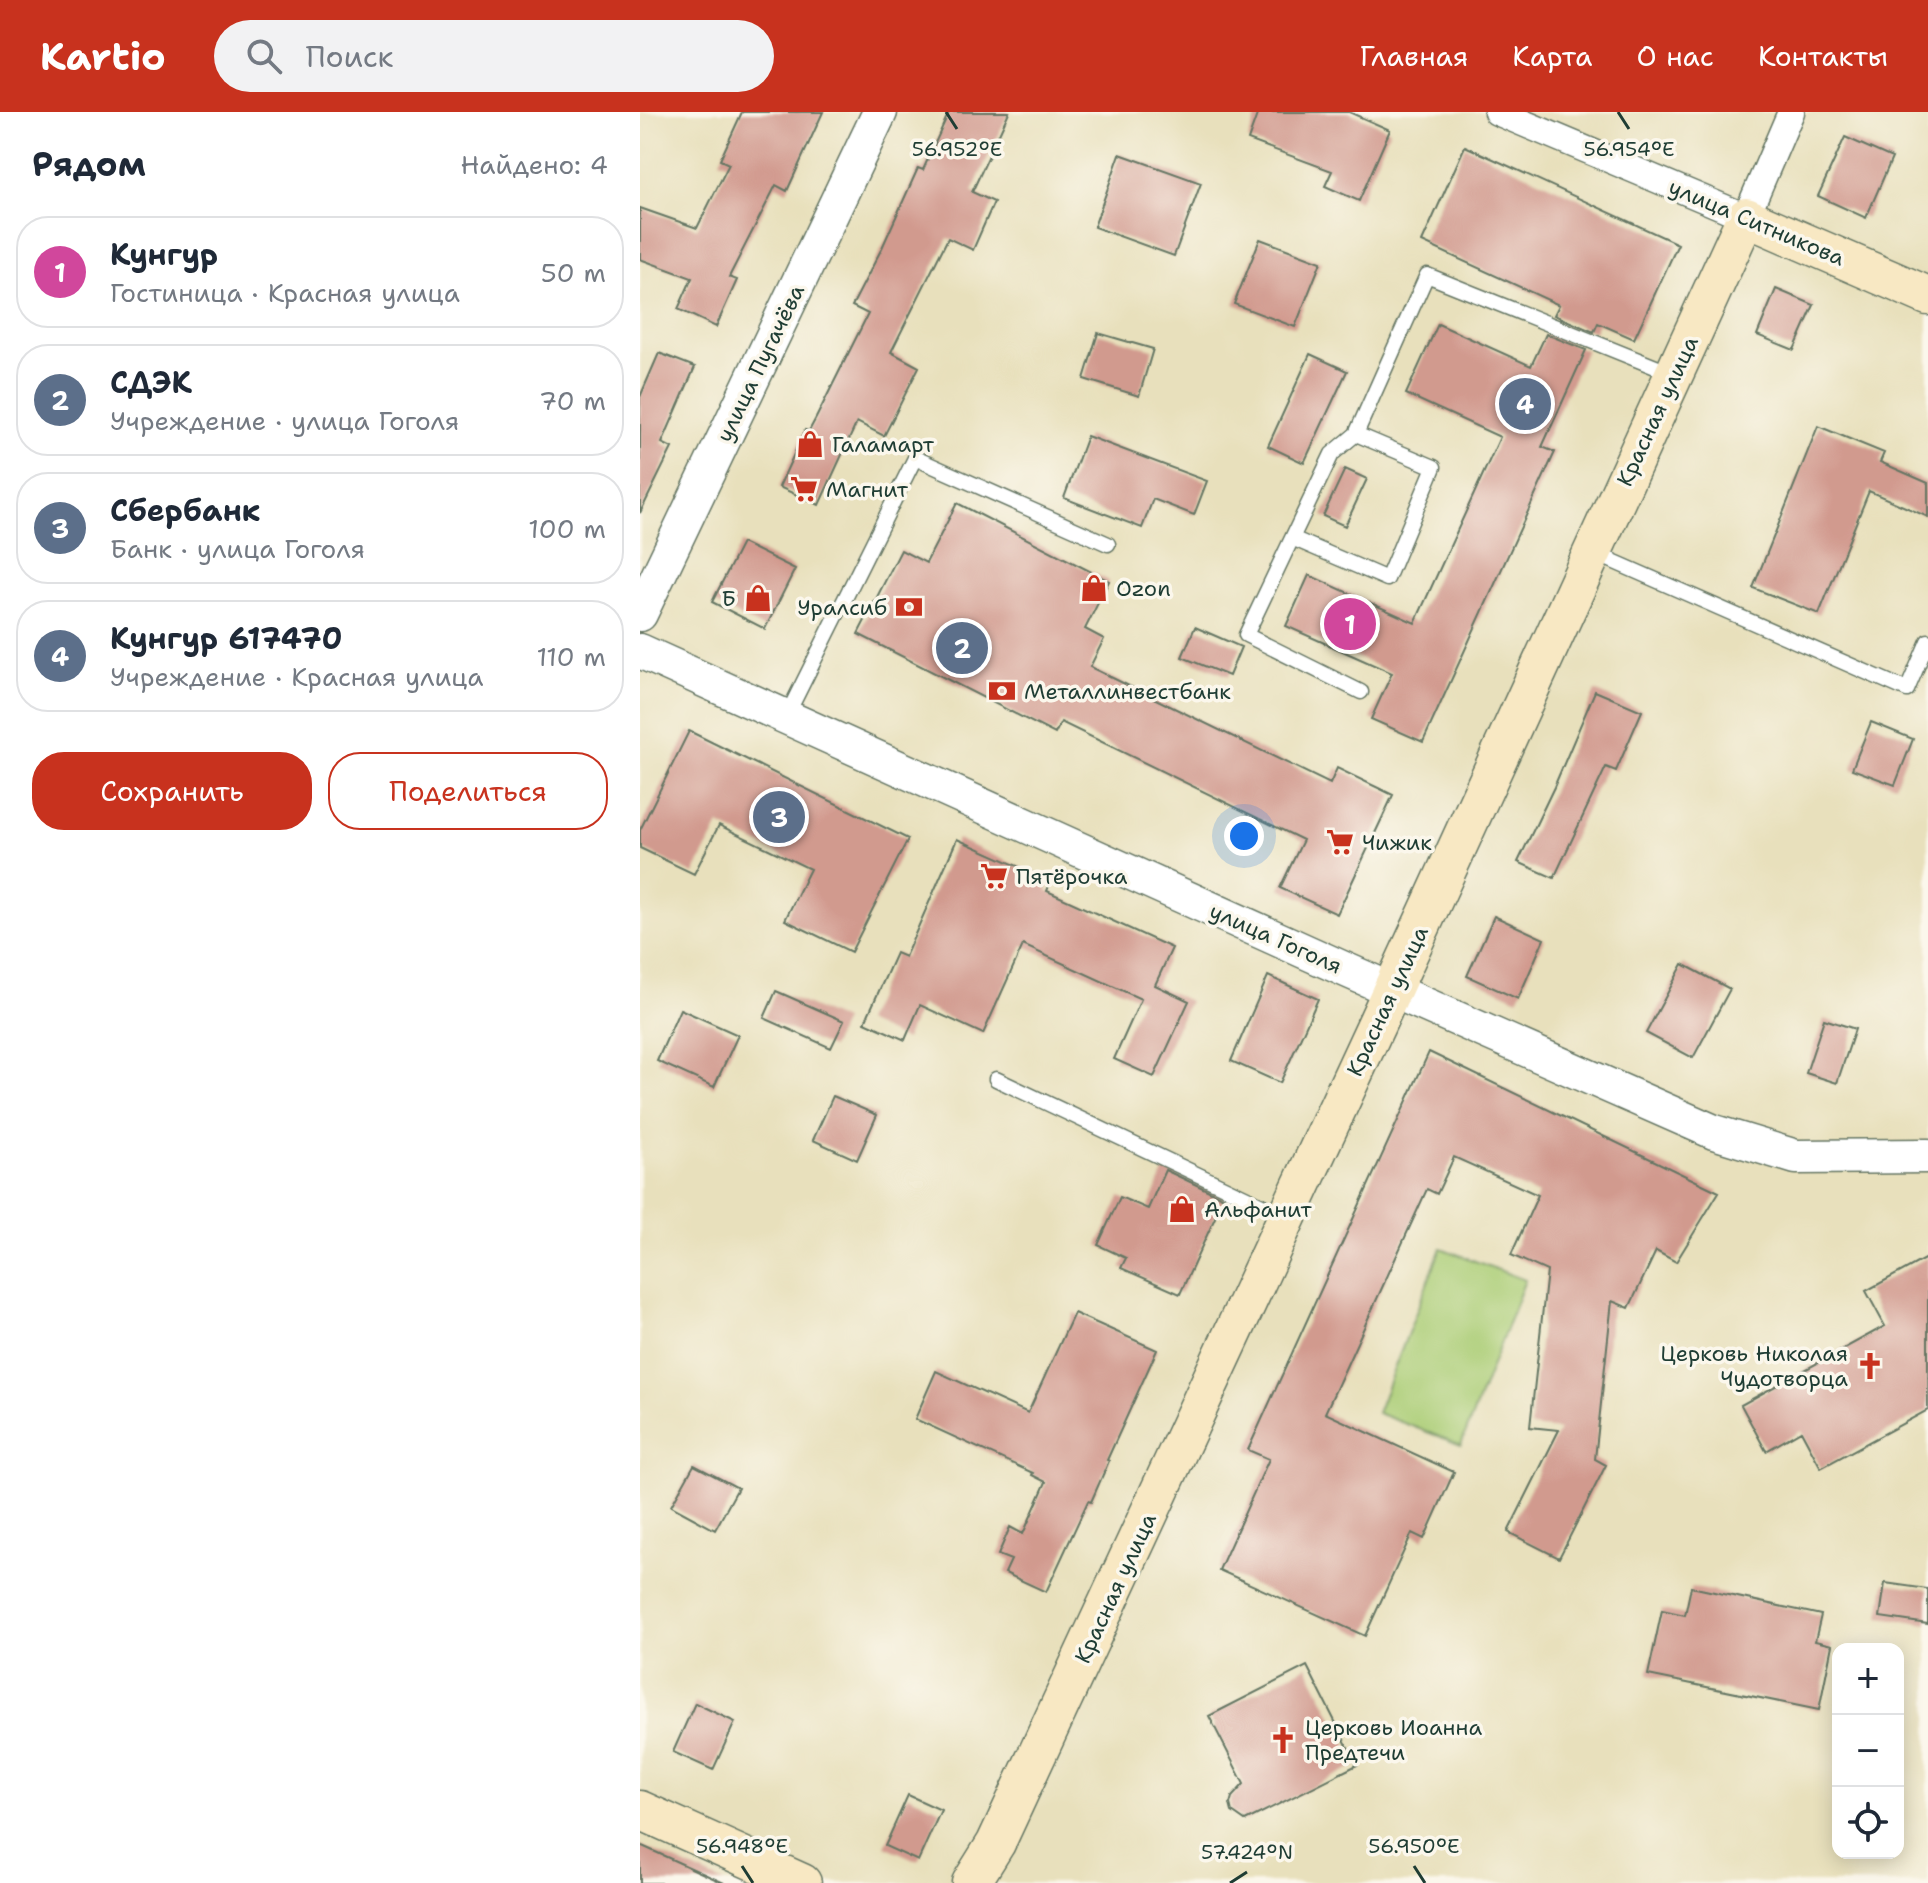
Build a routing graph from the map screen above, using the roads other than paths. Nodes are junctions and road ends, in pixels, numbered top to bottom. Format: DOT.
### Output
graph roads {
  1 [pos="880,112"];
  2 [pos="1497,112"];
  3 [pos="1791,112"];
  4 [pos="1746,217"];
  5 [pos="1928,296"];
  6 [pos="1674,374"];
  7 [pos="1356,434"];
  8 [pos="1292,538"];
  9 [pos="1108,544"];
  10 [pos="1592,552"];
  11 [pos="640,614"];
  12 [pos="1928,641"];
  13 [pos="640,651"];
  14 [pos="1361,692"];
  15 [pos="785,717"];
  16 [pos="1392,990"];
  17 [pos="996,1079"];
  18 [pos="1928,1156"];
  19 [pos="1287,1217"];
  20 [pos="640,1810"];
  21 [pos="802,1883"];
  22 [pos="971,1883"];
  1 -- 11 [label="street, улица Пугачёва"];
  2 -- 4 [label="street, улица Ситникова"];
  3 -- 4 [label="street, Красная улица"];
  4 -- 5 [label="main road, улица Ситникова"];
  4 -- 6 [label="main road, Красная улица"];
  6 -- 7 [label="lane"];
  6 -- 10 [label="main road, Красная улица"];
  7 -- 8 [label="lane"];
  7 -- 8 [label="lane"];
  8 -- 14 [label="lane"];
  9 -- 15 [label="lane"];
  10 -- 12 [label="lane"];
  10 -- 16 [label="main road, Красная улица"];
  13 -- 15 [label="street, улица Гоголя"];
  15 -- 16 [label="street, улица Гоголя"];
  16 -- 18 [label="street, улица Гоголя"];
  16 -- 19 [label="main road, Красная улица"];
  17 -- 19 [label="lane"];
  19 -- 22 [label="main road, Красная улица"];
  20 -- 21 [label="main road"];
}
